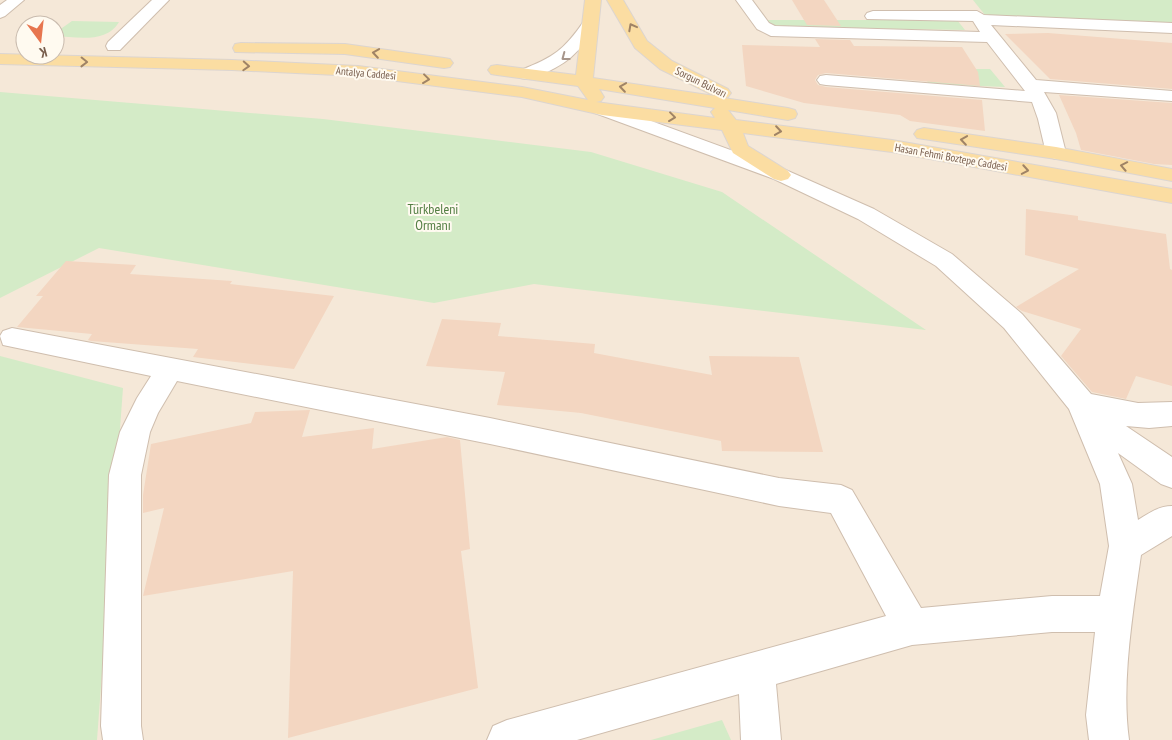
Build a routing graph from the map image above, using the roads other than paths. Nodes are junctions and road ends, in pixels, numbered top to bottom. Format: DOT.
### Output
graph roads {
  1 [pos="16,0"];
  2 [pos="161,0"];
  3 [pos="593,0"];
  4 [pos="616,0"];
  5 [pos="744,0"];
  6 [pos="963,0"];
  7 [pos="0,13"];
  8 [pos="754,16"];
  9 [pos="783,16"];
  10 [pos="861,16"];
  11 [pos="978,18"];
  12 [pos="590,24"];
  13 [pos="1172,28"];
  14 [pos="990,37"];
  15 [pos="65,44"];
  16 [pos="114,46"];
  17 [pos="164,47"];
  18 [pos="223,48"];
  19 [pos="0,59"];
  20 [pos="460,65"];
  21 [pos="479,68"];
  22 [pos="527,74"];
  23 [pos="687,77"];
  24 [pos="826,80"];
  25 [pos="584,82"];
  26 [pos="1033,91"];
  27 [pos="1172,96"];
  28 [pos="711,100"];
  29 [pos="602,108"];
  30 [pos="758,109"];
  31 [pos="729,124"];
  32 [pos="1056,153"];
  33 [pos="781,175"];
  34 [pos="1172,175"];
  35 [pos="1172,196"];
  36 [pos="12,338"];
  37 [pos="170,368"];
  38 [pos="1084,409"];
  39 [pos="1172,414"];
  40 [pos="1172,474"];
  41 [pos="1172,521"];
  42 [pos="1126,546"];
  43 [pos="1115,614"];
  44 [pos="912,627"];
  45 [pos="756,669"];
  46 [pos="123,740"];
  47 [pos="507,740"];
  48 [pos="761,740"];
  49 [pos="1109,740"];
  1 -- 7 [label="street"];
  2 -- 16 [label="street"];
  3 -- 12 [label="main road"];
  23 -- 4 [label="main road, Sorgun Bulvarı, one-way"];
  5 -- 8 [label="street"];
  6 -- 11 [label="street"];
  8 -- 9 [label="street"];
  8 -- 14 [label="street"];
  10 -- 11 [label="street"];
  11 -- 13 [label="street"];
  11 -- 14 [label="street"];
  12 -- 22 [label="street, one-way"];
  12 -- 25 [label="main road"];
  14 -- 26 [label="street"];
  15 -- 16 [label="main road"];
  16 -- 17 [label="main road"];
  20 -- 18 [label="main road, Antalya Caddesi, one-way"];
  19 -- 29 [label="main road, Antalya Caddesi, one-way"];
  21 -- 22 [label="main road"];
  22 -- 25 [label="main road"];
  23 -- 28 [label="main road"];
  23 -- 30 [label="main road, Sorgun Bulvarı"];
  24 -- 26 [label="street"];
  28 -- 25 [label="main road, one-way"];
  25 -- 29 [label="main road"];
  26 -- 27 [label="street"];
  26 -- 32 [label="street"];
  28 -- 30 [label="main road"];
  28 -- 31 [label="main road"];
  29 -- 31 [label="main road, Antalya Caddesi, one-way"];
  29 -- 33 [label="street"];
  32 -- 30 [label="main road, Hasan Fehmi Boztepe Caddesi, one-way"];
  31 -- 33 [label="main road"];
  31 -- 35 [label="main road, Hasan Fehmi Boztepe Caddesi, one-way"];
  34 -- 32 [label="main road, Hasan Fehmi Boztepe Caddesi, one-way"];
  33 -- 38 [label="street"];
  36 -- 37 [label="street"];
  37 -- 44 [label="street"];
  37 -- 46 [label="street"];
  38 -- 39 [label="street"];
  38 -- 40 [label="street"];
  38 -- 42 [label="street"];
  41 -- 42 [label="street"];
  42 -- 43 [label="street"];
  43 -- 44 [label="street"];
  43 -- 49 [label="street"];
  44 -- 45 [label="street"];
  45 -- 47 [label="street"];
  45 -- 48 [label="street"];
}
